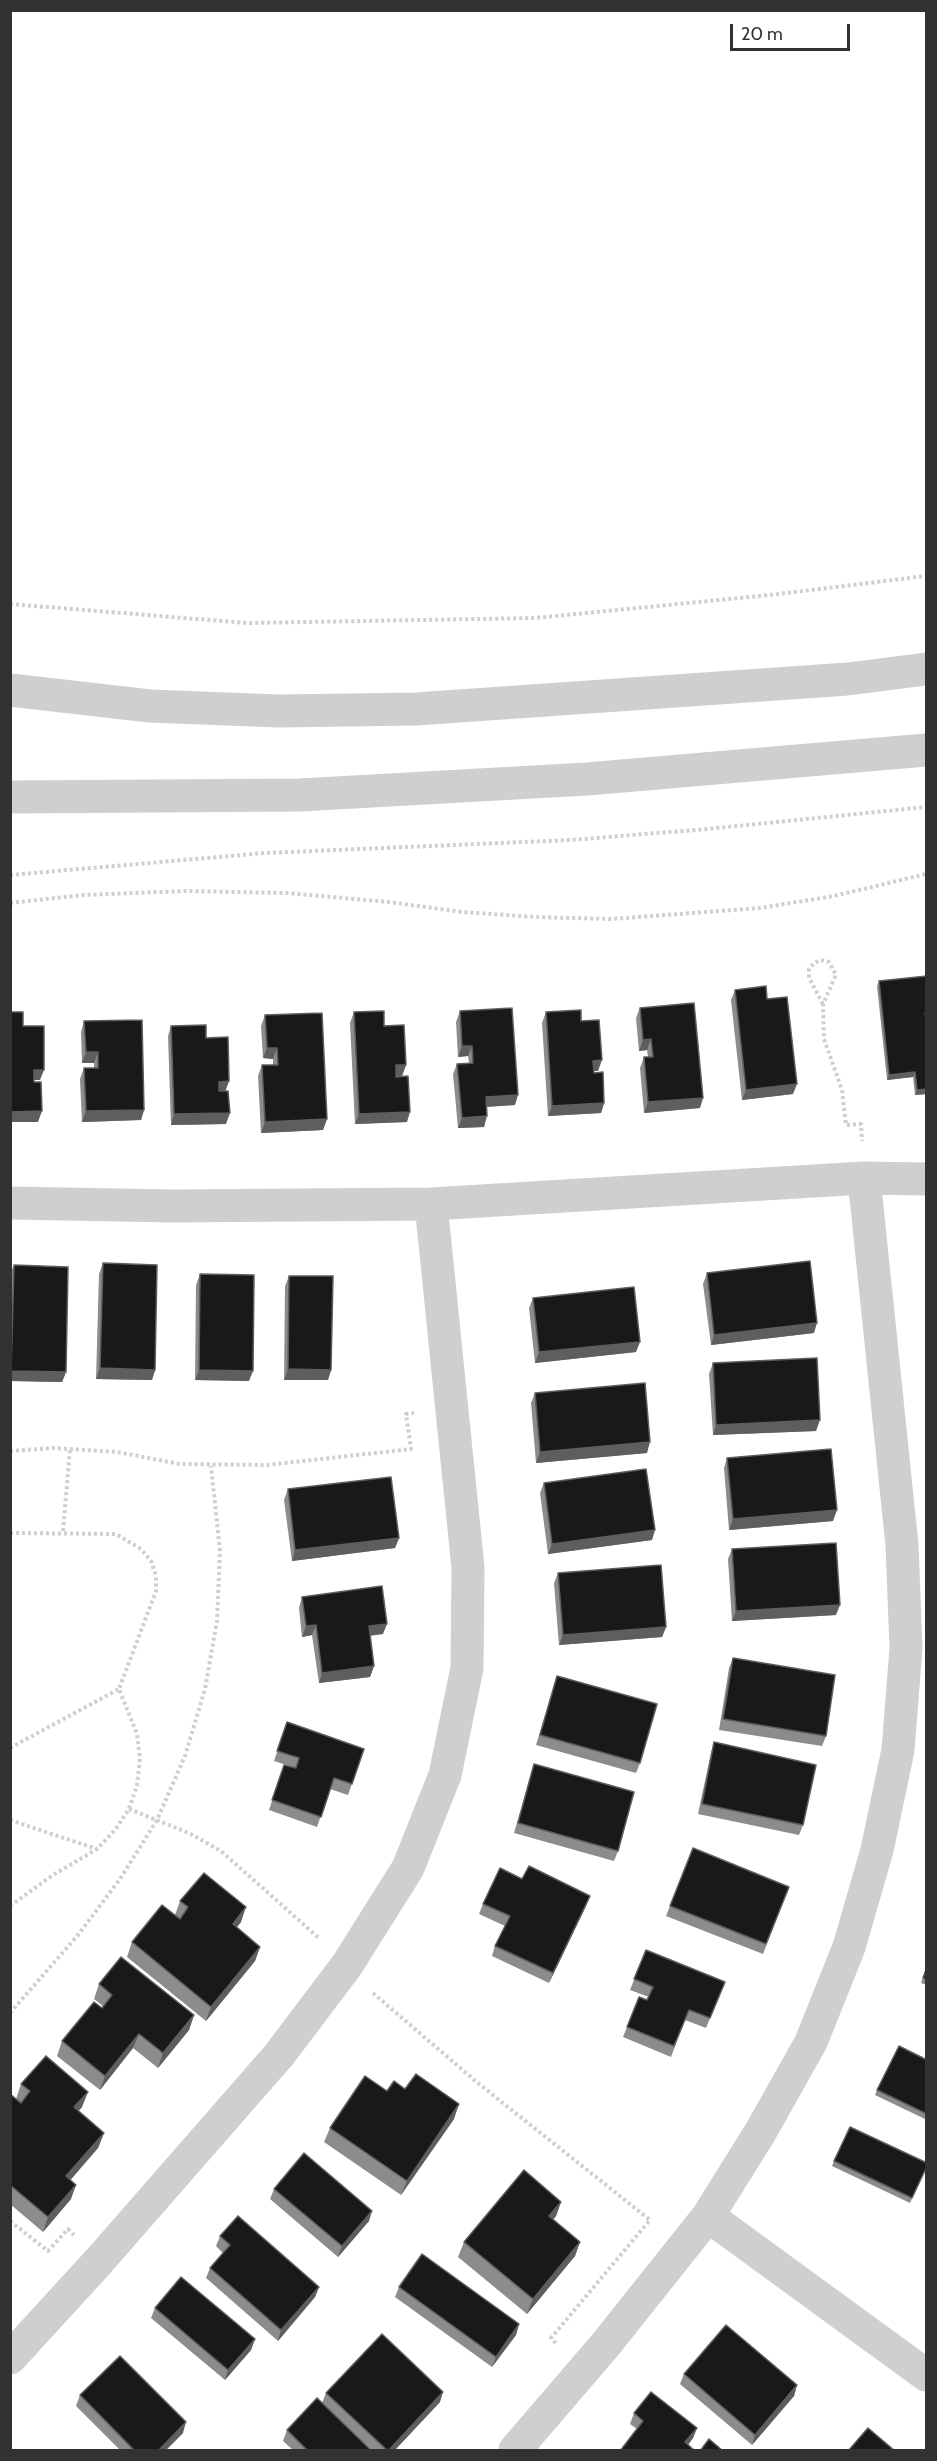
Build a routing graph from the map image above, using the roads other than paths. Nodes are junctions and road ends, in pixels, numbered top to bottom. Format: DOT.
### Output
graph roads {
  1 [pos="927,669"];
  2 [pos="10,690"];
  3 [pos="927,750"];
  4 [pos="10,797"];
  5 [pos="864,1178"];
  6 [pos="927,1179"];
  7 [pos="10,1203"];
  8 [pos="431,1204"];
  9 [pos="708,2216"];
  10 [pos="10,2358"];
  11 [pos="927,2375"];
  12 [pos="515,2451"];
  1 -- 2 [label="street"];
  3 -- 4 [label="street"];
  5 -- 6 [label="street"];
  5 -- 8 [label="street"];
  5 -- 9 [label="street"];
  7 -- 8 [label="street"];
  8 -- 10 [label="street"];
  9 -- 11 [label="street"];
  9 -- 12 [label="street"];
}
